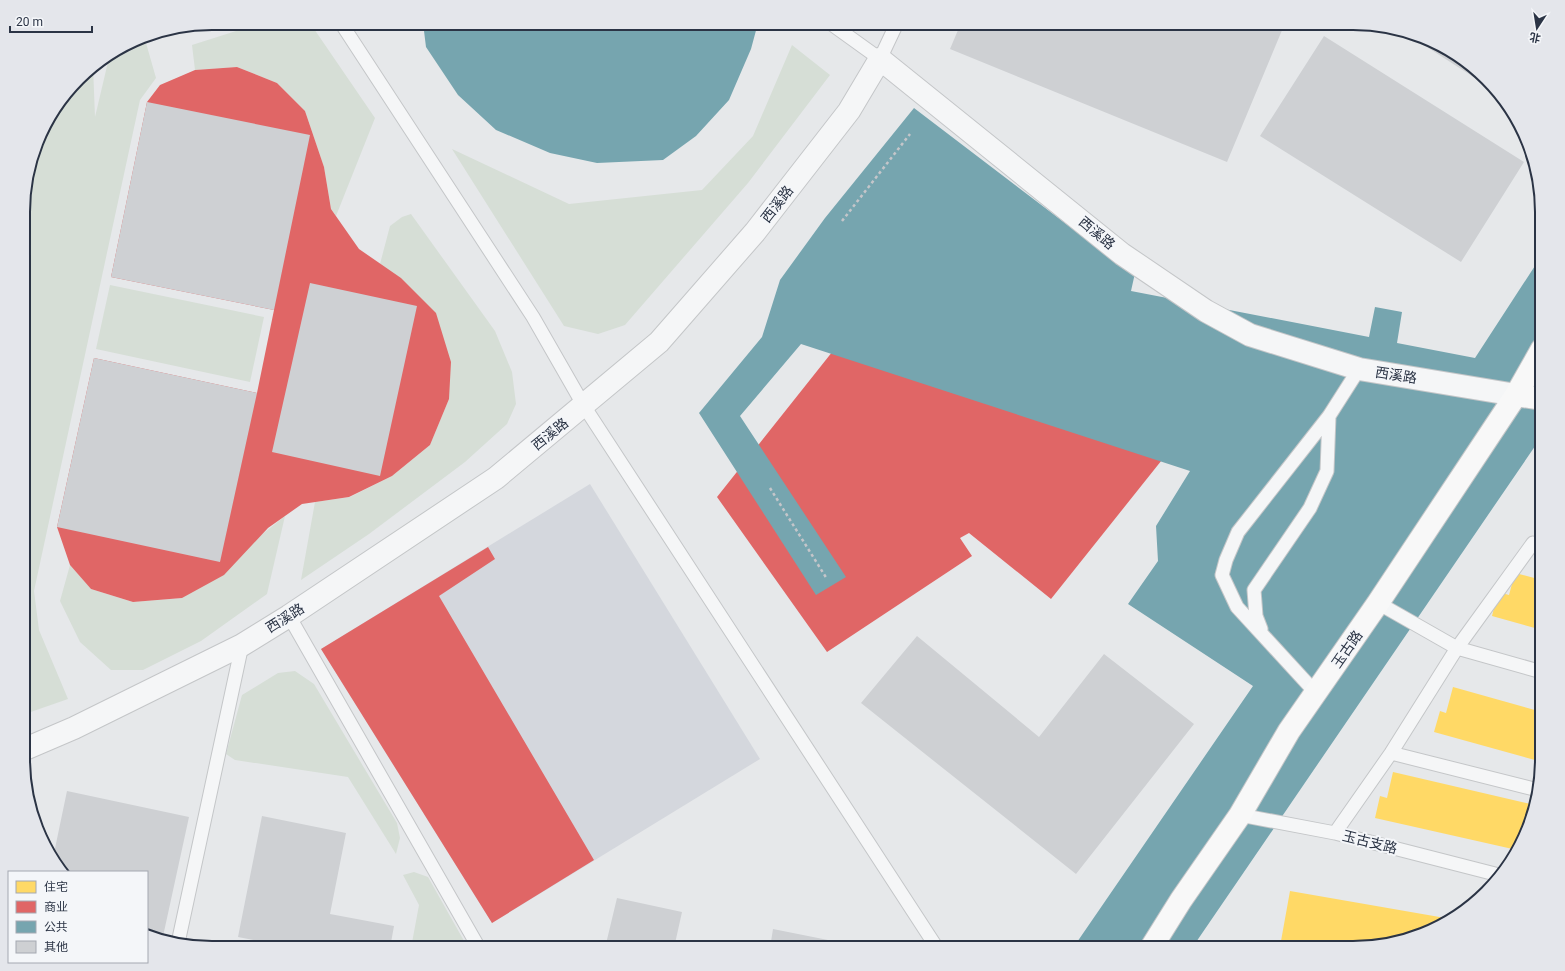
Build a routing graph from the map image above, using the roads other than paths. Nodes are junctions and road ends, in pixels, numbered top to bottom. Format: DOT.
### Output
graph roads {
  1 [pos="345,30"];
  2 [pos="840,30"];
  3 [pos="894,30"];
  4 [pos="880,59"];
  5 [pos="1535,361"];
  6 [pos="1359,369"];
  7 [pos="1516,395"];
  8 [pos="1535,398"];
  9 [pos="584,406"];
  10 [pos="1329,416"];
  11 [pos="1535,543"];
  12 [pos="1378,603"];
  13 [pos="289,616"];
  14 [pos="1266,640"];
  15 [pos="242,645"];
  16 [pos="1456,648"];
  17 [pos="1535,670"];
  18 [pos="1316,693"];
  19 [pos="30,747"];
  20 [pos="1391,754"];
  21 [pos="1532,789"];
  22 [pos="1240,815"];
  23 [pos="1335,833"];
  24 [pos="1494,874"];
  25 [pos="179,937"];
  26 [pos="475,941"];
  27 [pos="932,941"];
  28 [pos="1155,941"];
  1 -- 9 [label="lane"];
  2 -- 4 [label="lane"];
  3 -- 4 [label="lane"];
  4 -- 6 [label="street, 西溪路"];
  4 -- 9 [label="street, 西溪路"];
  5 -- 7 [label="main road, 玉古路"];
  6 -- 7 [label="street, 西溪路"];
  6 -- 10 [label="lane"];
  7 -- 8 [label="main road, 西溪路"];
  7 -- 12 [label="main road, 玉古路"];
  9 -- 13 [label="street, 西溪路"];
  9 -- 27 [label="lane"];
  10 -- 14 [label="lane"];
  10 -- 14 [label="lane"];
  11 -- 16 [label="lane"];
  12 -- 16 [label="lane"];
  12 -- 18 [label="main road, 玉古路"];
  13 -- 15 [label="street, 西溪路"];
  13 -- 26 [label="lane"];
  14 -- 18 [label="lane"];
  15 -- 19 [label="street, 西溪路"];
  15 -- 25 [label="lane"];
  16 -- 17 [label="lane"];
  16 -- 20 [label="lane"];
  18 -- 22 [label="main road, 玉古路"];
  20 -- 21 [label="lane"];
  20 -- 23 [label="lane"];
  22 -- 23 [label="lane, 玉古支路"];
  22 -- 28 [label="main road, 玉古路"];
  23 -- 24 [label="lane, 玉古支路"];
}
